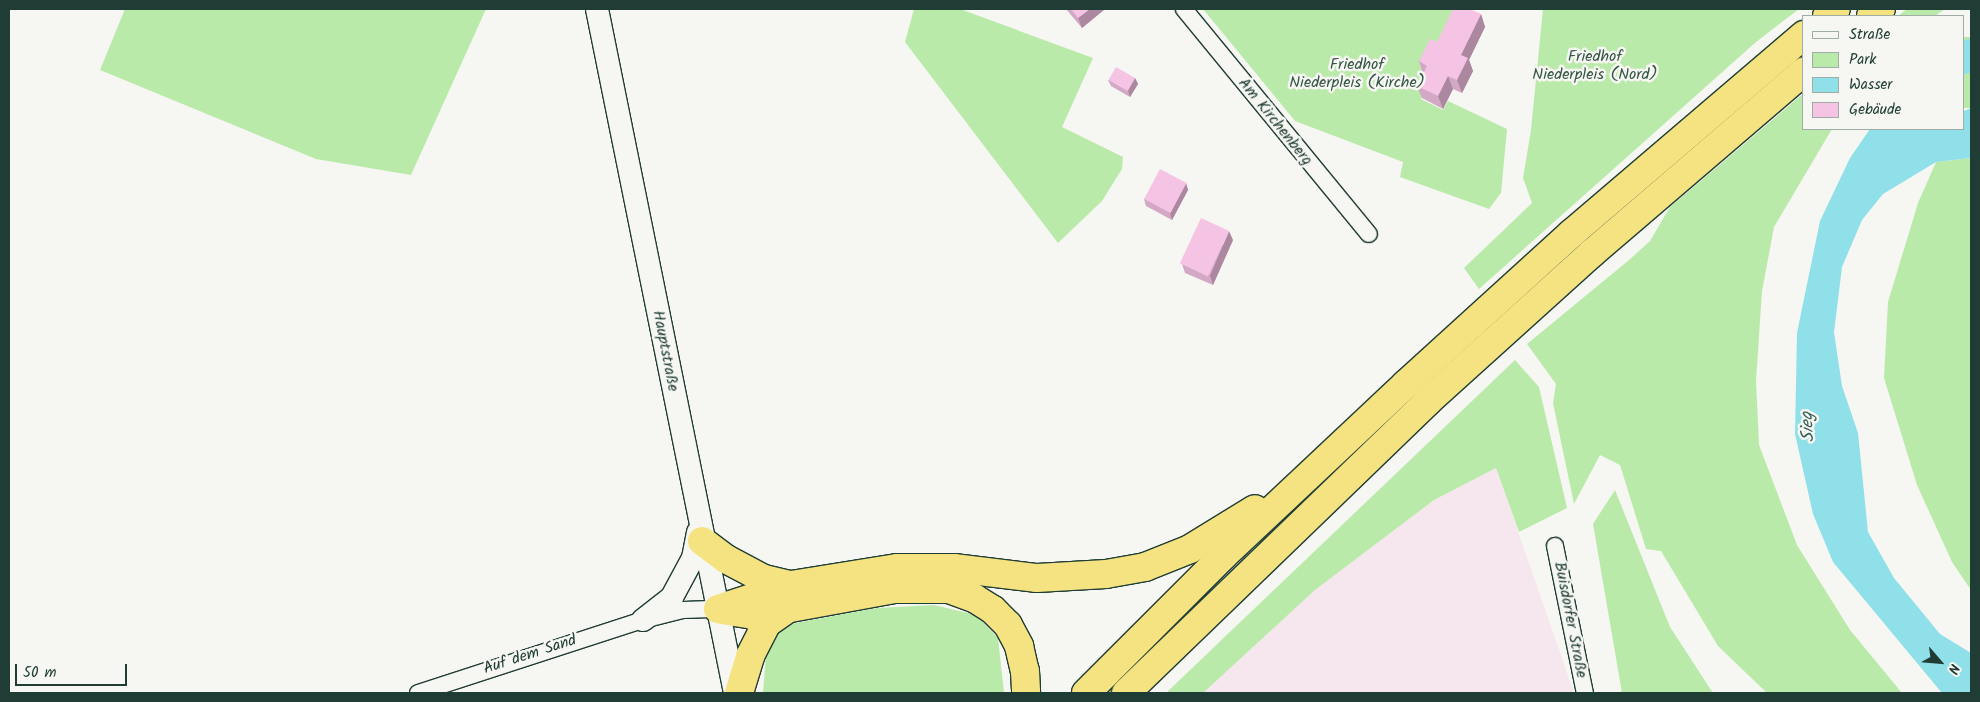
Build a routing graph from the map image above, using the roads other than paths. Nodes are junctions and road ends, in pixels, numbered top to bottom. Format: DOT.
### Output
graph roads {
  1 [pos="597,9"];
  2 [pos="1184,9"];
  3 [pos="1802,37"];
  4 [pos="1802,74"];
  5 [pos="1369,234"];
  6 [pos="1304,480"];
  7 [pos="701,534"];
  8 [pos="1555,546"];
  9 [pos="791,585"];
  10 [pos="718,609"];
  11 [pos="784,611"];
  12 [pos="643,620"];
  13 [pos="1194,624"];
  14 [pos="418,693"];
  15 [pos="737,693"];
  16 [pos="1026,693"];
  17 [pos="1086,693"];
  18 [pos="1126,693"];
  19 [pos="1142,693"];
  20 [pos="1585,693"];
  1 -- 7 [label="main road, Hauptstraße"];
  2 -- 5 [label="street, Am Kirchenberg"];
  3 -- 6 [label="highway"];
  4 -- 13 [label="highway"];
  6 -- 9 [label="highway"];
  6 -- 17 [label="highway"];
  7 -- 9 [label="highway"];
  7 -- 10 [label="main road, Hauptstraße"];
  7 -- 12 [label="main road"];
  8 -- 20 [label="street, Buisdorfer Straße"];
  9 -- 10 [label="highway"];
  10 -- 11 [label="highway"];
  10 -- 12 [label="street, Auf dem Sand"];
  10 -- 15 [label="main road, Hauptstraße"];
  11 -- 15 [label="highway"];
  11 -- 16 [label="highway"];
  12 -- 14 [label="street, Auf dem Sand"];
  13 -- 18 [label="highway"];
  13 -- 19 [label="highway"];
}
